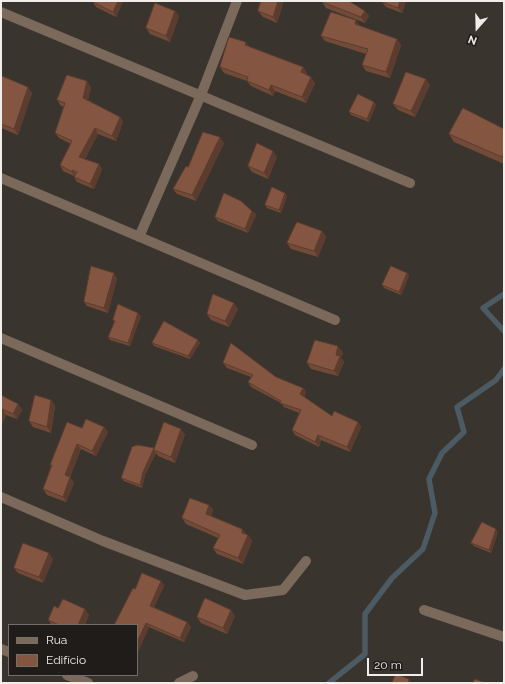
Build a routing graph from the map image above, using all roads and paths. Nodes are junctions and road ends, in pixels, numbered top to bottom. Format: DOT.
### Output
graph roads {
  1 [pos="237,1"];
  2 [pos="1,12"];
  3 [pos="201,95"];
  4 [pos="1,178"];
  5 [pos="410,183"];
  6 [pos="139,236"];
  7 [pos="335,320"];
  8 [pos="1,338"];
  9 [pos="252,445"];
  10 [pos="1,497"];
  11 [pos="306,561"];
  12 [pos="424,610"];
  13 [pos="504,637"];
  14 [pos="70,676"];
  15 [pos="194,676"];
  16 [pos="88,683"];
  17 [pos="179,683"];
  1 -- 3 [label="street"];
  2 -- 3 [label="street"];
  3 -- 5 [label="street"];
  3 -- 6 [label="street"];
  4 -- 6 [label="street"];
  6 -- 7 [label="street"];
  8 -- 9 [label="street"];
  10 -- 11 [label="street"];
  12 -- 13 [label="street"];
  14 -- 16 [label="street"];
  15 -- 17 [label="street"];
}
